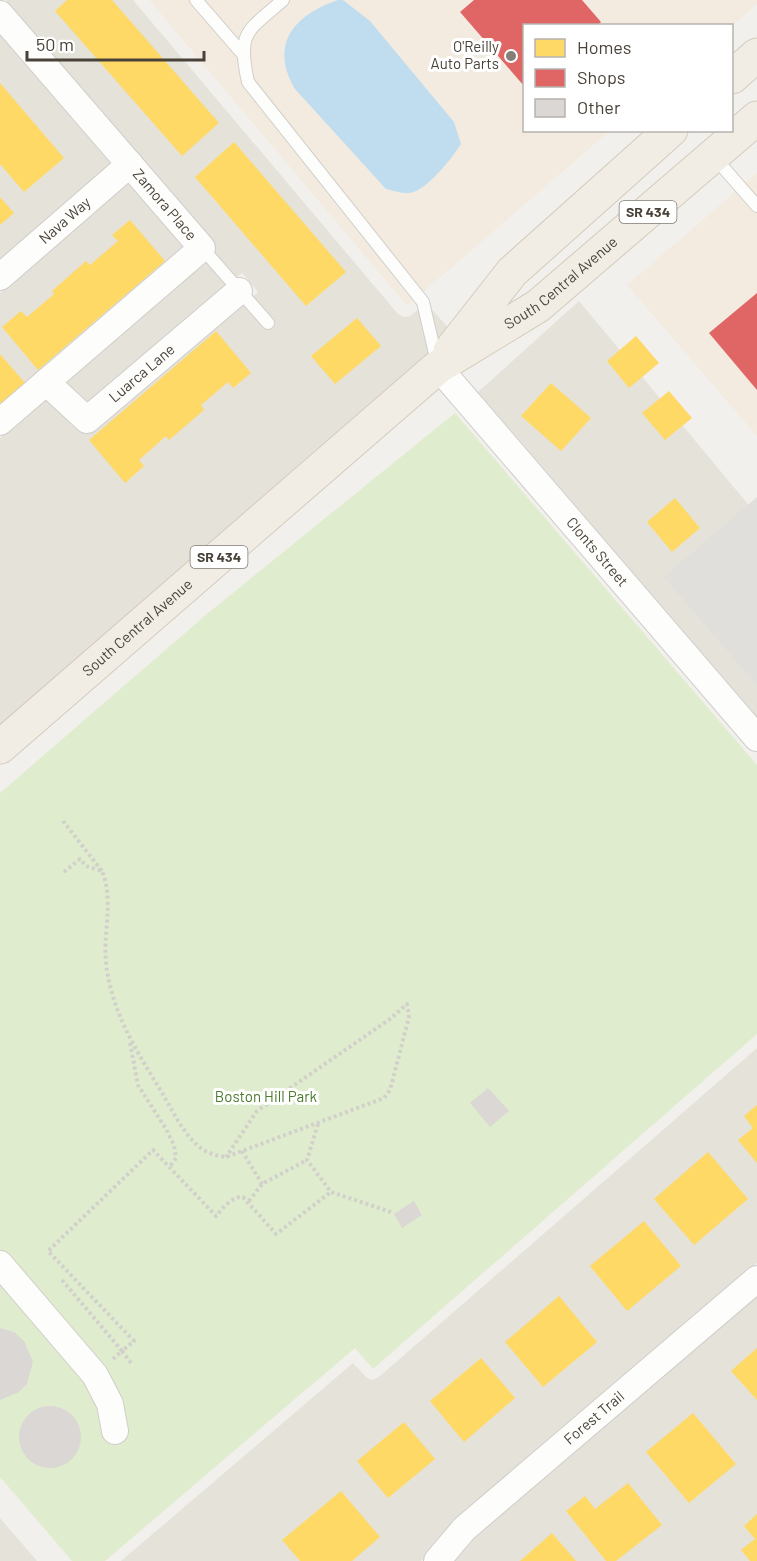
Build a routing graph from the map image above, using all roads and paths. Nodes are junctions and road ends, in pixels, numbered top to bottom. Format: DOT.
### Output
graph roads {
  1 [pos="196,0"];
  2 [pos="283,0"];
  3 [pos="0,14"];
  4 [pos="241,52"];
  5 [pos="757,55"];
  6 [pos="733,76"];
  7 [pos="757,118"];
  8 [pos="670,132"];
  9 [pos="713,156"];
  10 [pos="130,165"];
  11 [pos="757,206"];
  12 [pos="202,248"];
  13 [pos="0,277"];
  14 [pos="239,291"];
  15 [pos="268,323"];
  16 [pos="438,367"];
  17 [pos="46,382"];
  18 [pos="0,422"];
  19 [pos="757,738"];
  20 [pos="0,747"];
  21 [pos="63,821"];
  22 [pos="102,871"];
  23 [pos="64,873"];
  24 [pos="129,1039"];
  25 [pos="318,1123"];
  26 [pos="242,1151"];
  27 [pos="226,1157"];
  28 [pos="307,1160"];
  29 [pos="169,1168"];
  30 [pos="262,1184"];
  31 [pos="331,1192"];
  32 [pos="249,1201"];
  33 [pos="391,1212"];
  34 [pos="0,1264"];
  35 [pos="757,1279"];
  36 [pos="62,1280"];
  37 [pos="115,1431"];
  38 [pos="437,1561"];
  1 -- 4 [label="lane"];
  2 -- 4 [label="lane"];
  3 -- 10 [label="street, Zamora Place"];
  4 -- 16 [label="lane"];
  5 -- 6 [label="main road"];
  7 -- 9 [label="main road, South Central Avenue / SR 434"];
  8 -- 16 [label="main road, South Central Avenue / SR 434"];
  9 -- 11 [label="lane"];
  9 -- 16 [label="main road, South Central Avenue / SR 434"];
  10 -- 12 [label="street, Zamora Place"];
  10 -- 13 [label="street, Nava Way"];
  12 -- 14 [label="lane"];
  12 -- 17 [label="street, Zamora Place"];
  14 -- 15 [label="lane"];
  14 -- 17 [label="street, Luarca Lane"];
  16 -- 19 [label="street, Clonts Street"];
  16 -- 20 [label="main road, South Central Avenue / SR 434"];
  17 -- 18 [label="street, Zamora Place"];
  21 -- 22 [label="path"];
  22 -- 23 [label="path"];
  22 -- 24 [label="path"];
  24 -- 27 [label="path"];
  24 -- 29 [label="path"];
  25 -- 26 [label="path"];
  25 -- 27 [label="path"];
  25 -- 28 [label="path"];
  26 -- 27 [label="path"];
  26 -- 30 [label="path"];
  28 -- 30 [label="path"];
  28 -- 31 [label="path"];
  29 -- 32 [label="path"];
  29 -- 36 [label="path"];
  30 -- 32 [label="path"];
  31 -- 32 [label="path"];
  31 -- 33 [label="path"];
  34 -- 37 [label="street"];
  35 -- 38 [label="street, Forest Trail"];
}
